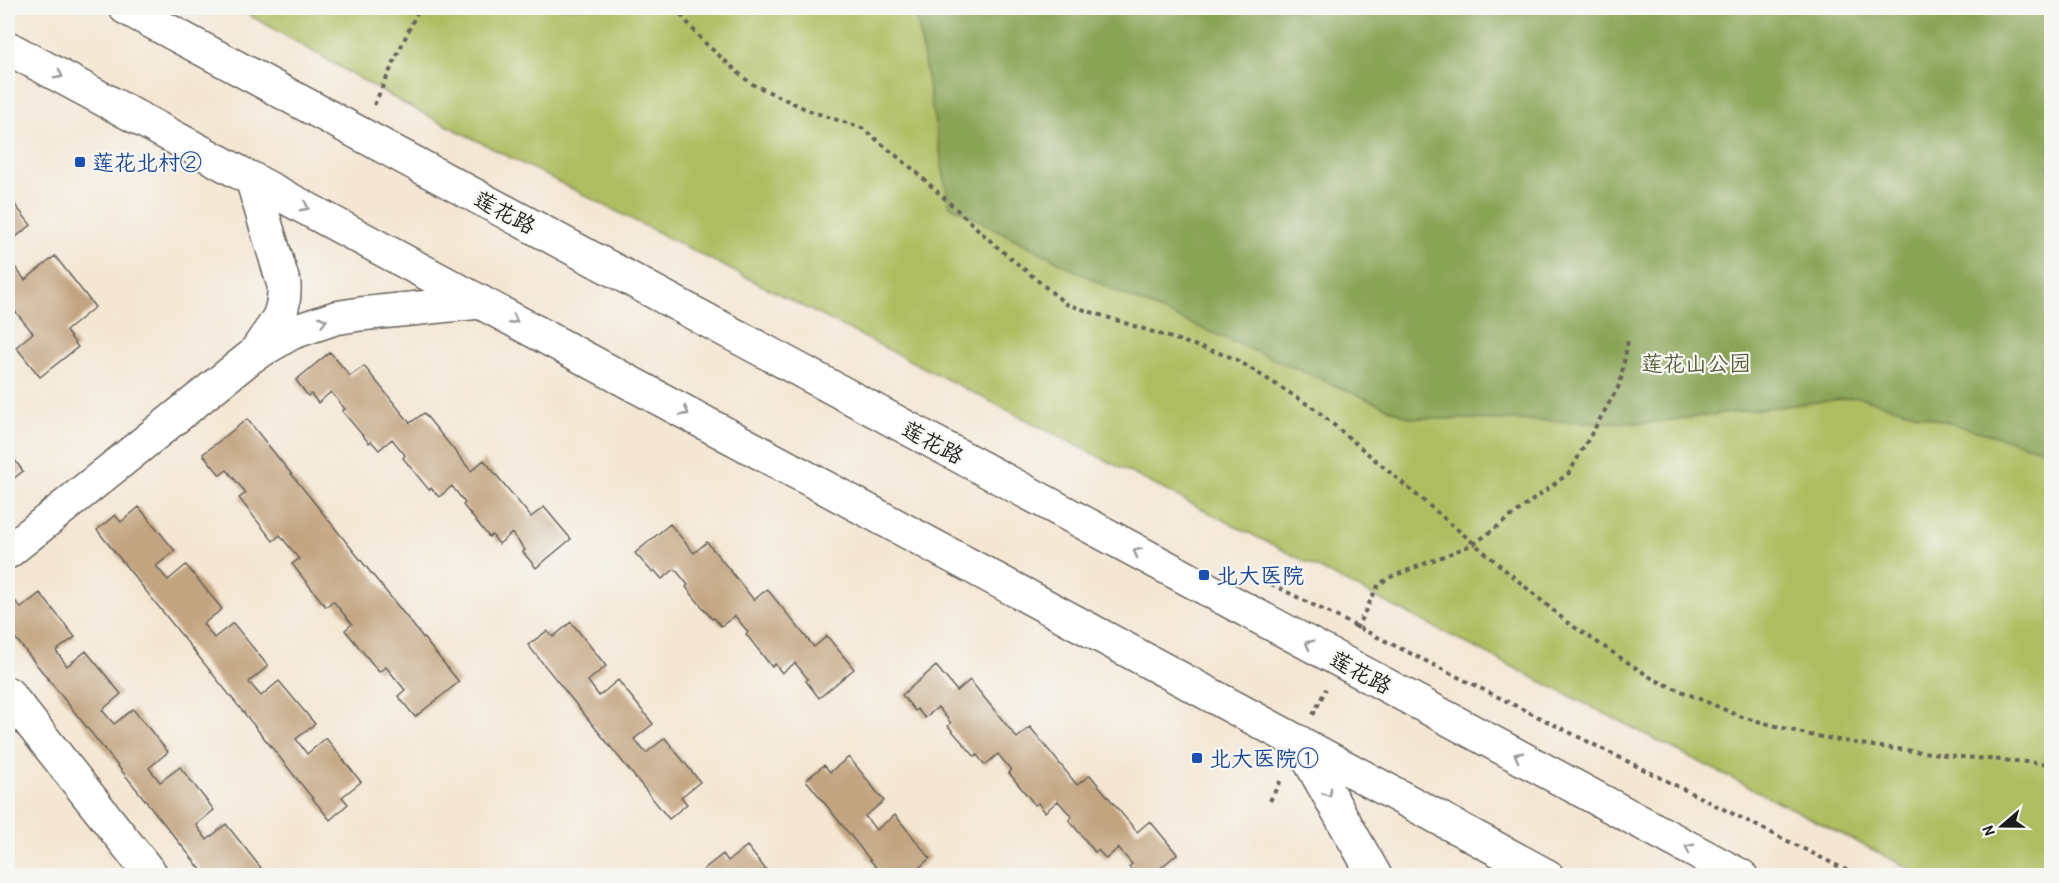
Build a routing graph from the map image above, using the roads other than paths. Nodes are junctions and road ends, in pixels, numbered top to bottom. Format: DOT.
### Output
graph roads {
  1 [pos="126,8"];
  2 [pos="8,48"];
  3 [pos="252,179"];
  4 [pos="480,302"];
  5 [pos="252,356"];
  6 [pos="8,552"];
  7 [pos="8,694"];
  8 [pos="1299,742"];
  9 [pos="152,876"];
  10 [pos="1375,876"];
  11 [pos="1546,876"];
  12 [pos="1741,876"];
  12 -- 1 [label="main road, 莲花路, one-way"];
  2 -- 3 [label="main road, one-way"];
  3 -- 4 [label="main road, one-way"];
  3 -- 5 [label="main road"];
  5 -- 4 [label="main road, one-way"];
  4 -- 8 [label="main road, one-way"];
  5 -- 6 [label="main road"];
  7 -- 9 [label="main road"];
  8 -- 10 [label="main road, one-way"];
  8 -- 11 [label="main road"];
}
